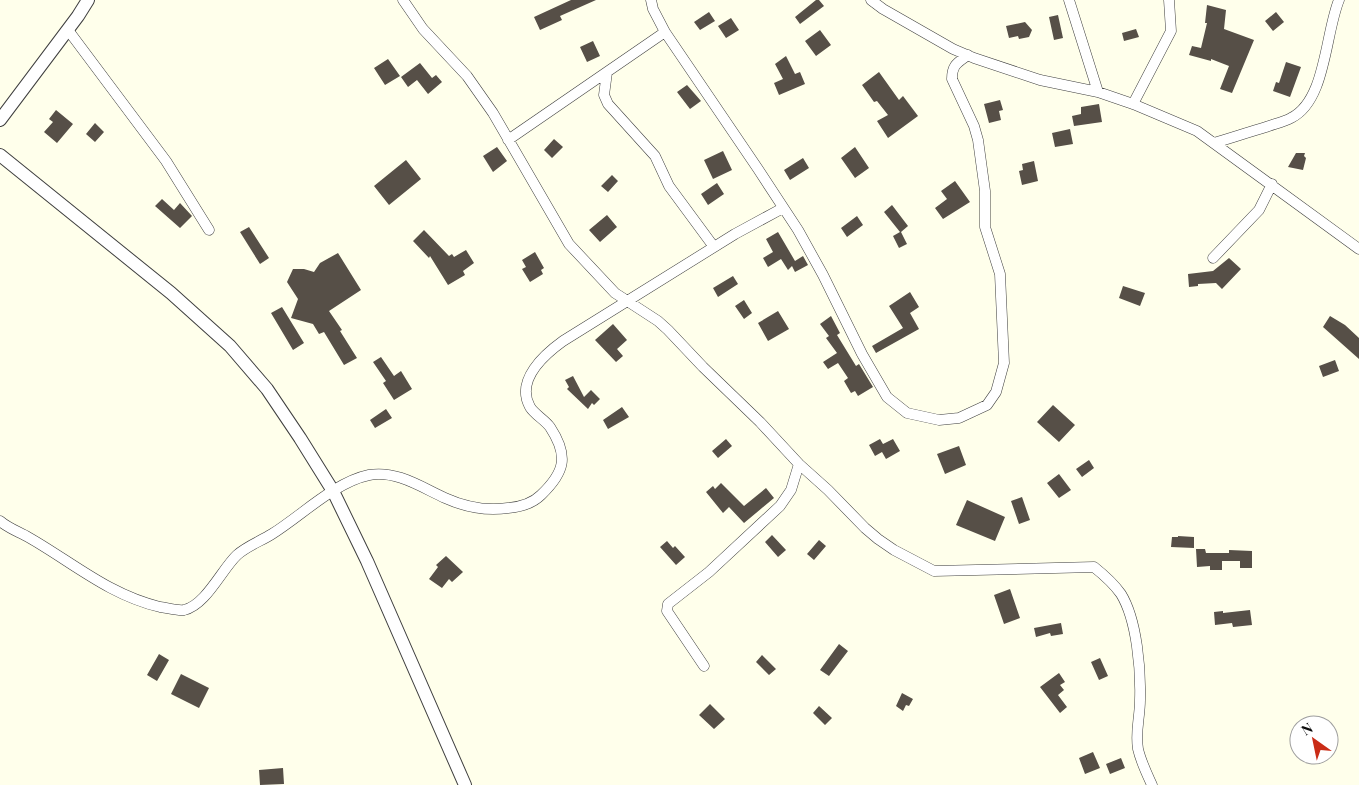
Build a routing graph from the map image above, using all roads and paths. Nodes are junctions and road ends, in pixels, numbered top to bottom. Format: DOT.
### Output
graph roads {
  1 [pos="88,0"];
  2 [pos="403,0"];
  3 [pos="651,0"];
  4 [pos="871,0"];
  5 [pos="1069,0"];
  6 [pos="1170,0"];
  7 [pos="1339,0"];
  8 [pos="68,30"];
  9 [pos="665,32"];
  10 [pos="968,55"];
  11 [pos="607,72"];
  12 [pos="1098,92"];
  13 [pos="1133,104"];
  14 [pos="0,120"];
  15 [pos="508,140"];
  16 [pos="1214,143"];
  17 [pos="0,155"];
  18 [pos="1272,184"];
  19 [pos="783,208"];
  20 [pos="209,230"];
  21 [pos="714,247"];
  22 [pos="1359,249"];
  23 [pos="1213,258"];
  24 [pos="627,301"];
  25 [pos="799,464"];
  26 [pos="333,491"];
  27 [pos="0,521"];
  28 [pos="704,666"];
  29 [pos="465,785"];
  30 [pos="1152,785"];
  1 -- 8 [label="street"];
  2 -- 15 [label="street"];
  3 -- 9 [label="street"];
  4 -- 10 [label="street"];
  5 -- 12 [label="street"];
  6 -- 13 [label="street"];
  7 -- 16 [label="street"];
  8 -- 14 [label="street"];
  8 -- 20 [label="street"];
  9 -- 11 [label="street"];
  9 -- 19 [label="street"];
  10 -- 12 [label="street"];
  10 -- 19 [label="street"];
  11 -- 15 [label="street"];
  11 -- 21 [label="street"];
  12 -- 13 [label="street"];
  13 -- 16 [label="street"];
  15 -- 24 [label="street"];
  16 -- 18 [label="street"];
  17 -- 26 [label="street"];
  18 -- 22 [label="street"];
  18 -- 23 [label="street"];
  19 -- 21 [label="street"];
  21 -- 24 [label="street"];
  24 -- 25 [label="street"];
  24 -- 26 [label="street"];
  25 -- 28 [label="street"];
  25 -- 30 [label="street"];
  26 -- 27 [label="street"];
  26 -- 29 [label="street"];
}
